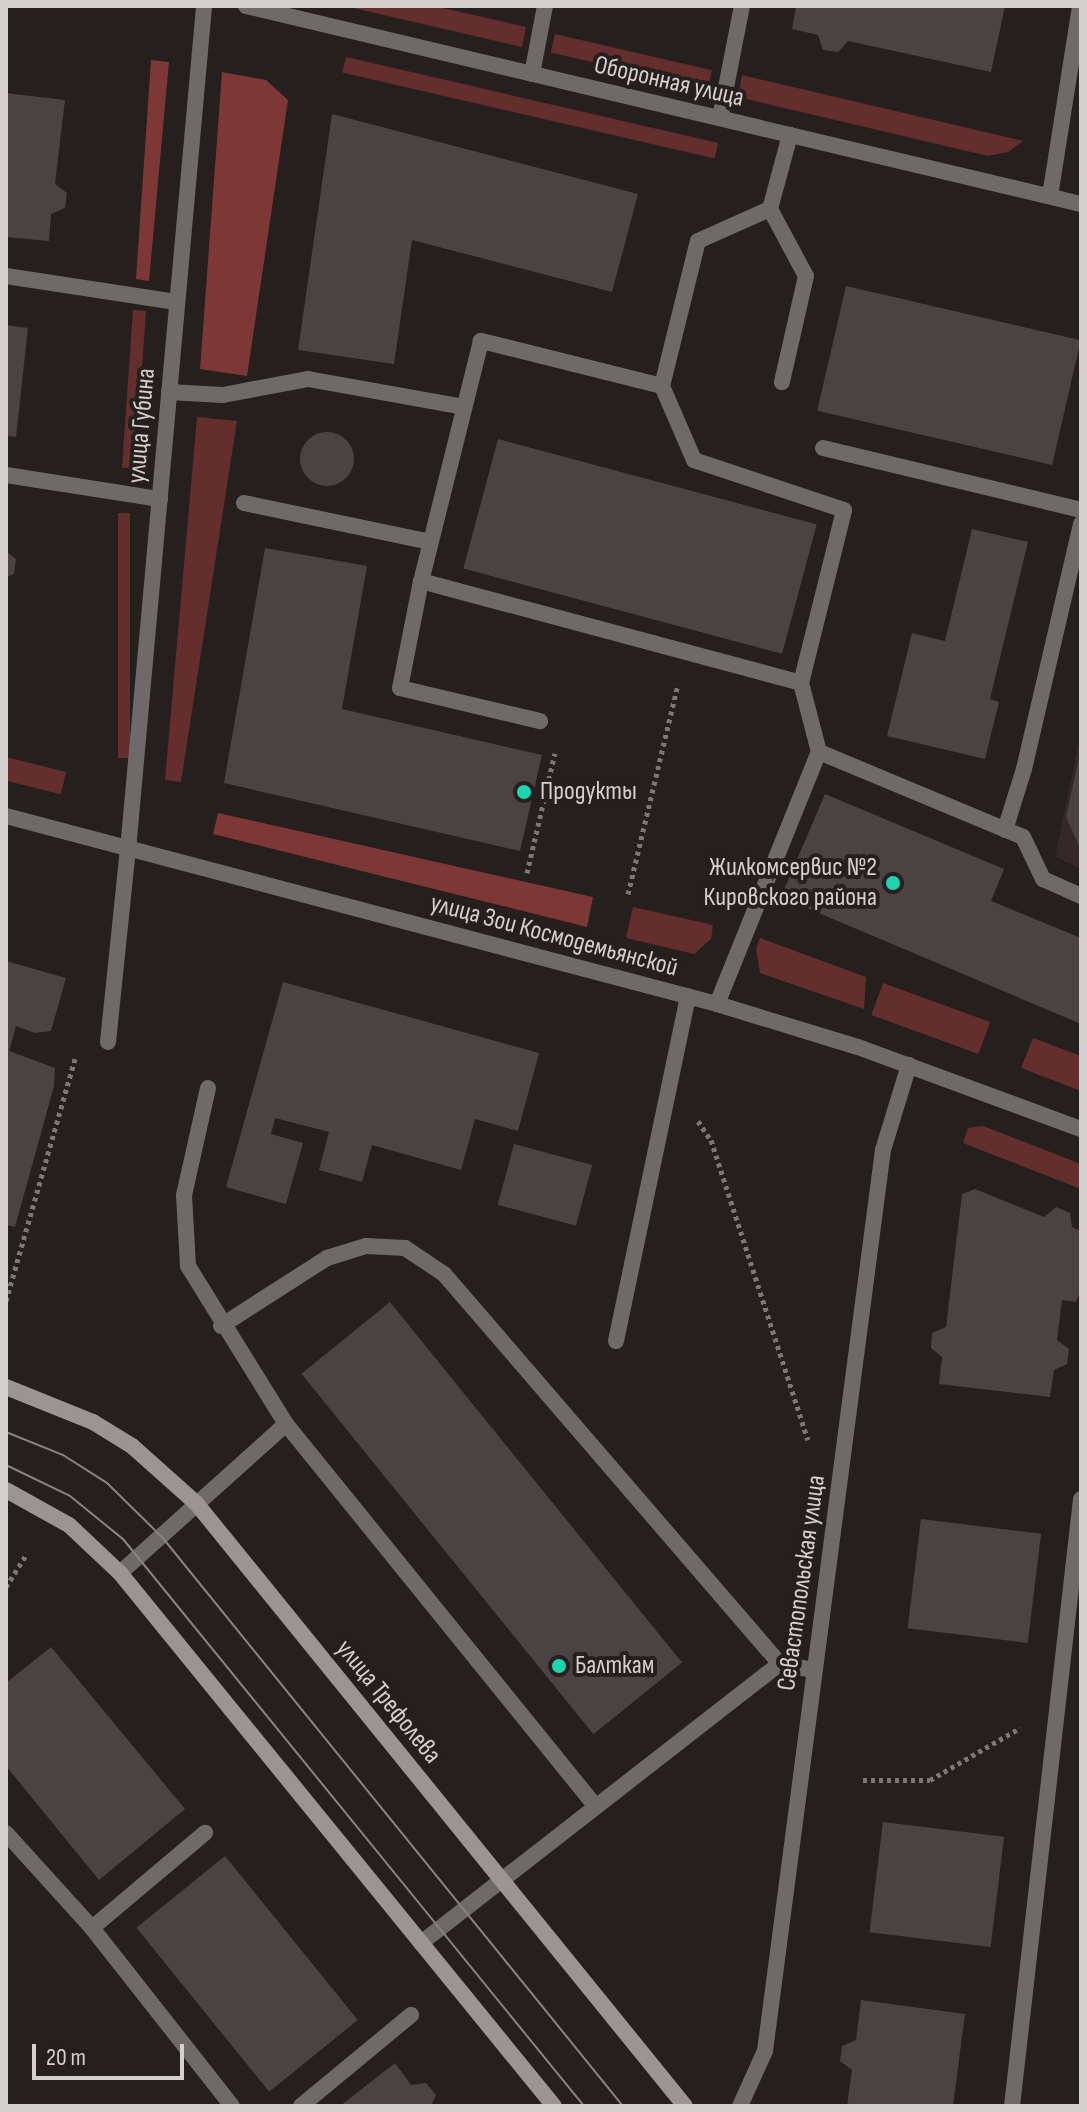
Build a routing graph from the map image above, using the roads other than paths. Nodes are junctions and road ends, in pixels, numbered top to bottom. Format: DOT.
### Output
graph roads {
  1 [pos="204,6"];
  2 [pos="246,6"];
  3 [pos="545,6"];
  4 [pos="742,6"];
  5 [pos="1080,6"];
  6 [pos="532,74"];
  7 [pos="720,118"];
  8 [pos="790,135"];
  9 [pos="1050,196"];
  10 [pos="1081,204"];
  11 [pos="770,209"];
  12 [pos="6,276"];
  13 [pos="176,302"];
  14 [pos="782,382"];
  15 [pos="662,386"];
  16 [pos="169,392"];
  17 [pos="463,407"];
  18 [pos="823,448"];
  19 [pos="6,475"];
  20 [pos="160,499"];
  21 [pos="244,503"];
  22 [pos="1081,510"];
  23 [pos="1081,524"];
  24 [pos="430,542"];
  25 [pos="421,581"];
  26 [pos="801,683"];
  27 [pos="540,721"];
  28 [pos="819,752"];
  29 [pos="6,816"];
  30 [pos="1005,830"];
  31 [pos="128,850"];
  32 [pos="1081,896"];
  33 [pos="688,996"];
  34 [pos="717,1004"];
  35 [pos="108,1042"];
  36 [pos="909,1065"];
  37 [pos="208,1088"];
  38 [pos="1081,1129"];
  39 [pos="221,1326"];
  40 [pos="616,1341"];
  41 [pos="6,1387"];
  42 [pos="286,1424"];
  43 [pos="6,1490"];
  44 [pos="1081,1499"];
  45 [pos="196,1503"];
  46 [pos="120,1573"];
  47 [pos="780,1664"];
  48 [pos="814,1670"];
  49 [pos="595,1806"];
  50 [pos="6,1833"];
  51 [pos="205,1833"];
  52 [pos="501,1880"];
  53 [pos="92,1928"];
  54 [pos="421,1943"];
  55 [pos="411,2015"];
  56 [pos="232,2106"];
  57 [pos="301,2106"];
  58 [pos="554,2106"];
  59 [pos="685,2106"];
  60 [pos="740,2106"];
  61 [pos="1012,2106"];
  1 -- 13 [label="street, улица Губина"];
  2 -- 6 [label="street, Оборонная улица"];
  3 -- 6 [label="street"];
  4 -- 7 [label="street"];
  5 -- 9 [label="street"];
  6 -- 7 [label="street, Оборонная улица"];
  7 -- 8 [label="street, Оборонная улица"];
  8 -- 9 [label="street, Оборонная улица"];
  8 -- 11 [label="street"];
  9 -- 10 [label="street, Оборонная улица"];
  11 -- 14 [label="street"];
  11 -- 15 [label="street"];
  12 -- 13 [label="street"];
  13 -- 16 [label="street, улица Губина"];
  15 -- 17 [label="street"];
  15 -- 26 [label="street"];
  16 -- 17 [label="street"];
  16 -- 20 [label="street, улица Губина"];
  17 -- 24 [label="street"];
  18 -- 22 [label="street"];
  19 -- 20 [label="street"];
  20 -- 31 [label="street, улица Губина"];
  21 -- 24 [label="street"];
  23 -- 30 [label="street"];
  24 -- 25 [label="street"];
  25 -- 26 [label="street"];
  25 -- 27 [label="street"];
  26 -- 28 [label="street"];
  28 -- 30 [label="street"];
  28 -- 34 [label="street"];
  29 -- 31 [label="street, улица Зои Космодемьянской"];
  30 -- 32 [label="street"];
  31 -- 33 [label="street, улица Зои Космодемьянской"];
  31 -- 35 [label="street, улица Губина"];
  33 -- 34 [label="street, улица Зои Космодемьянской"];
  33 -- 40 [label="street"];
  34 -- 36 [label="street, улица Зои Космодемьянской"];
  36 -- 38 [label="street, улица Зои Космодемьянской"];
  36 -- 48 [label="street, Севастопольская улица"];
  37 -- 39 [label="street"];
  39 -- 42 [label="street"];
  39 -- 47 [label="street"];
  41 -- 45 [label="street, улица Трефолева"];
  42 -- 45 [label="street"];
  42 -- 49 [label="street"];
  43 -- 46 [label="street"];
  44 -- 61 [label="street"];
  45 -- 46 [label="street"];
  45 -- 52 [label="street, улица Трефолева"];
  46 -- 54 [label="street"];
  47 -- 48 [label="street"];
  47 -- 49 [label="street"];
  48 -- 60 [label="street, Севастопольская улица"];
  49 -- 52 [label="street"];
  50 -- 53 [label="street"];
  51 -- 53 [label="street"];
  52 -- 54 [label="street"];
  52 -- 59 [label="street, улица Трефолева"];
  53 -- 56 [label="street"];
  54 -- 58 [label="street"];
  55 -- 57 [label="street"];
}
